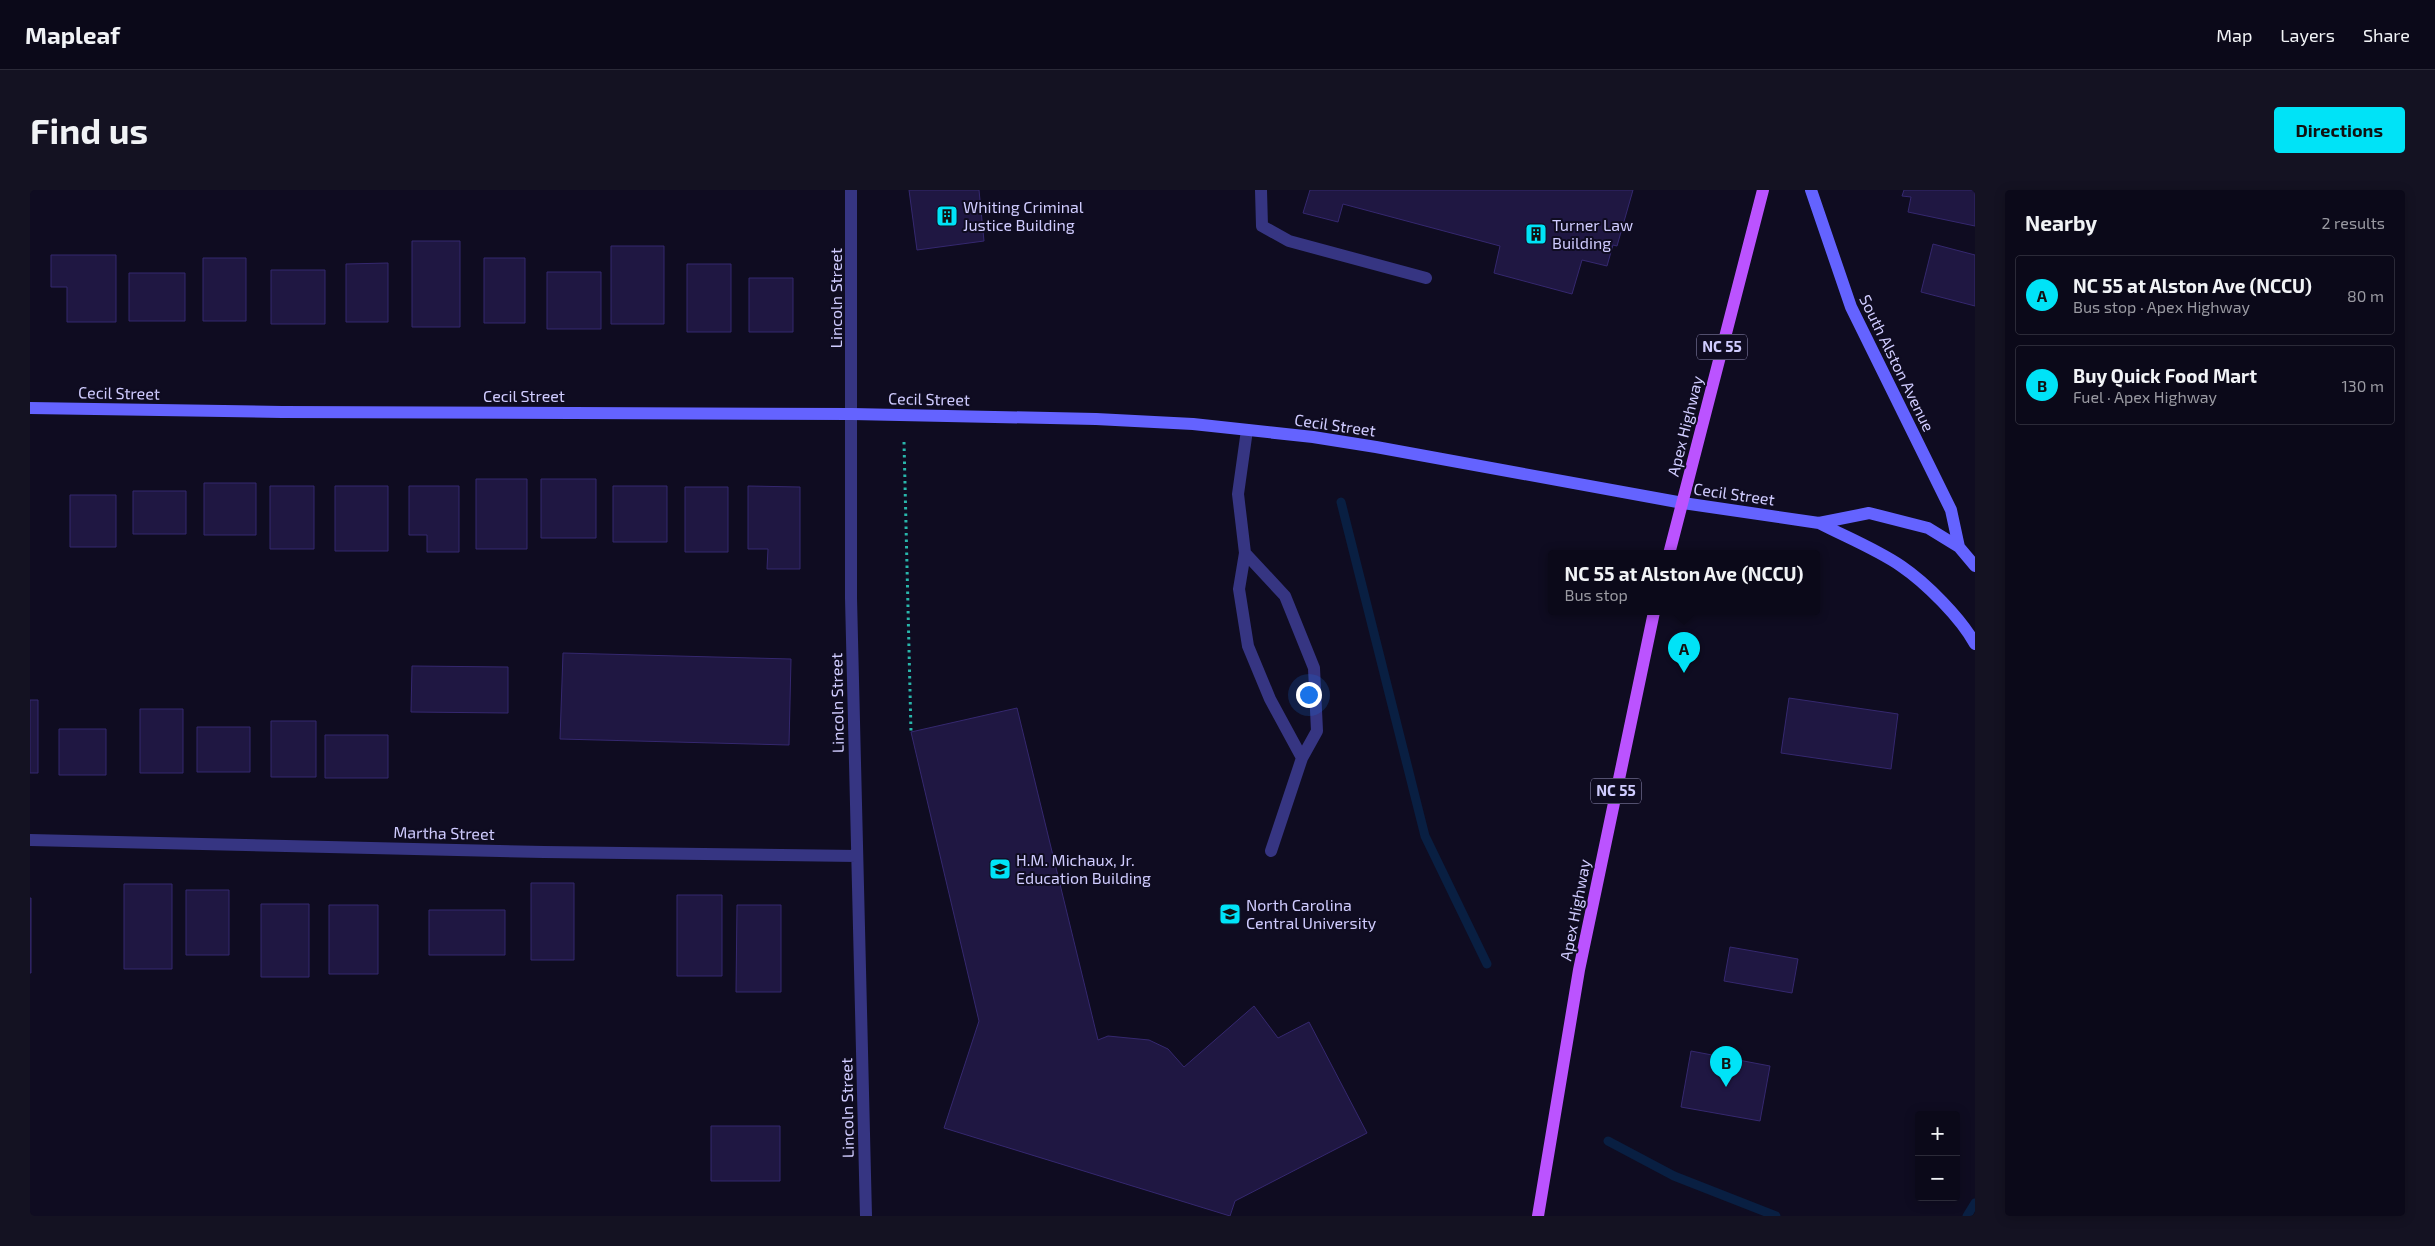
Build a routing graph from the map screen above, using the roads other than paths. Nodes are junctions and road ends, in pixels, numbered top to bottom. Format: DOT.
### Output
graph roads {
  1 [pos="851,190"];
  2 [pos="1261,190"];
  3 [pos="1763,190"];
  4 [pos="1812,190"];
  5 [pos="1426,278"];
  6 [pos="30,408"];
  7 [pos="852,414"];
  8 [pos="1247,430"];
  9 [pos="1683,503"];
  10 [pos="1819,523"];
  11 [pos="1959,547"];
  12 [pos="1670,550"];
  13 [pos="1245,553"];
  14 [pos="1975,566"];
  15 [pos="1653,615"];
  16 [pos="1975,644"];
  17 [pos="1302,758"];
  18 [pos="30,840"];
  19 [pos="1270,850"];
  20 [pos="857,856"];
  21 [pos="866,1216"];
  22 [pos="1538,1216"];
  1 -- 7 [label="street, Lincoln Street"];
  2 -- 5 [label="street"];
  3 -- 9 [label="main road, Apex Highway / NC 55"];
  4 -- 11 [label="street, South Alston Avenue"];
  6 -- 7 [label="street, Cecil Street"];
  7 -- 8 [label="street, Cecil Street"];
  7 -- 20 [label="street, Lincoln Street"];
  8 -- 9 [label="street, Cecil Street"];
  8 -- 13 [label="street"];
  9 -- 10 [label="street, Cecil Street"];
  9 -- 12 [label="main road, Apex Highway / NC 55"];
  10 -- 11 [label="street, Cecil Street"];
  10 -- 16 [label="street, Cecil Street"];
  11 -- 14 [label="street, Cecil Street"];
  13 -- 17 [label="street"];
  13 -- 17 [label="street"];
  15 -- 22 [label="main road, Apex Highway / NC 55"];
  17 -- 19 [label="street"];
  18 -- 20 [label="street, Martha Street"];
  20 -- 21 [label="street, Lincoln Street"];
}
